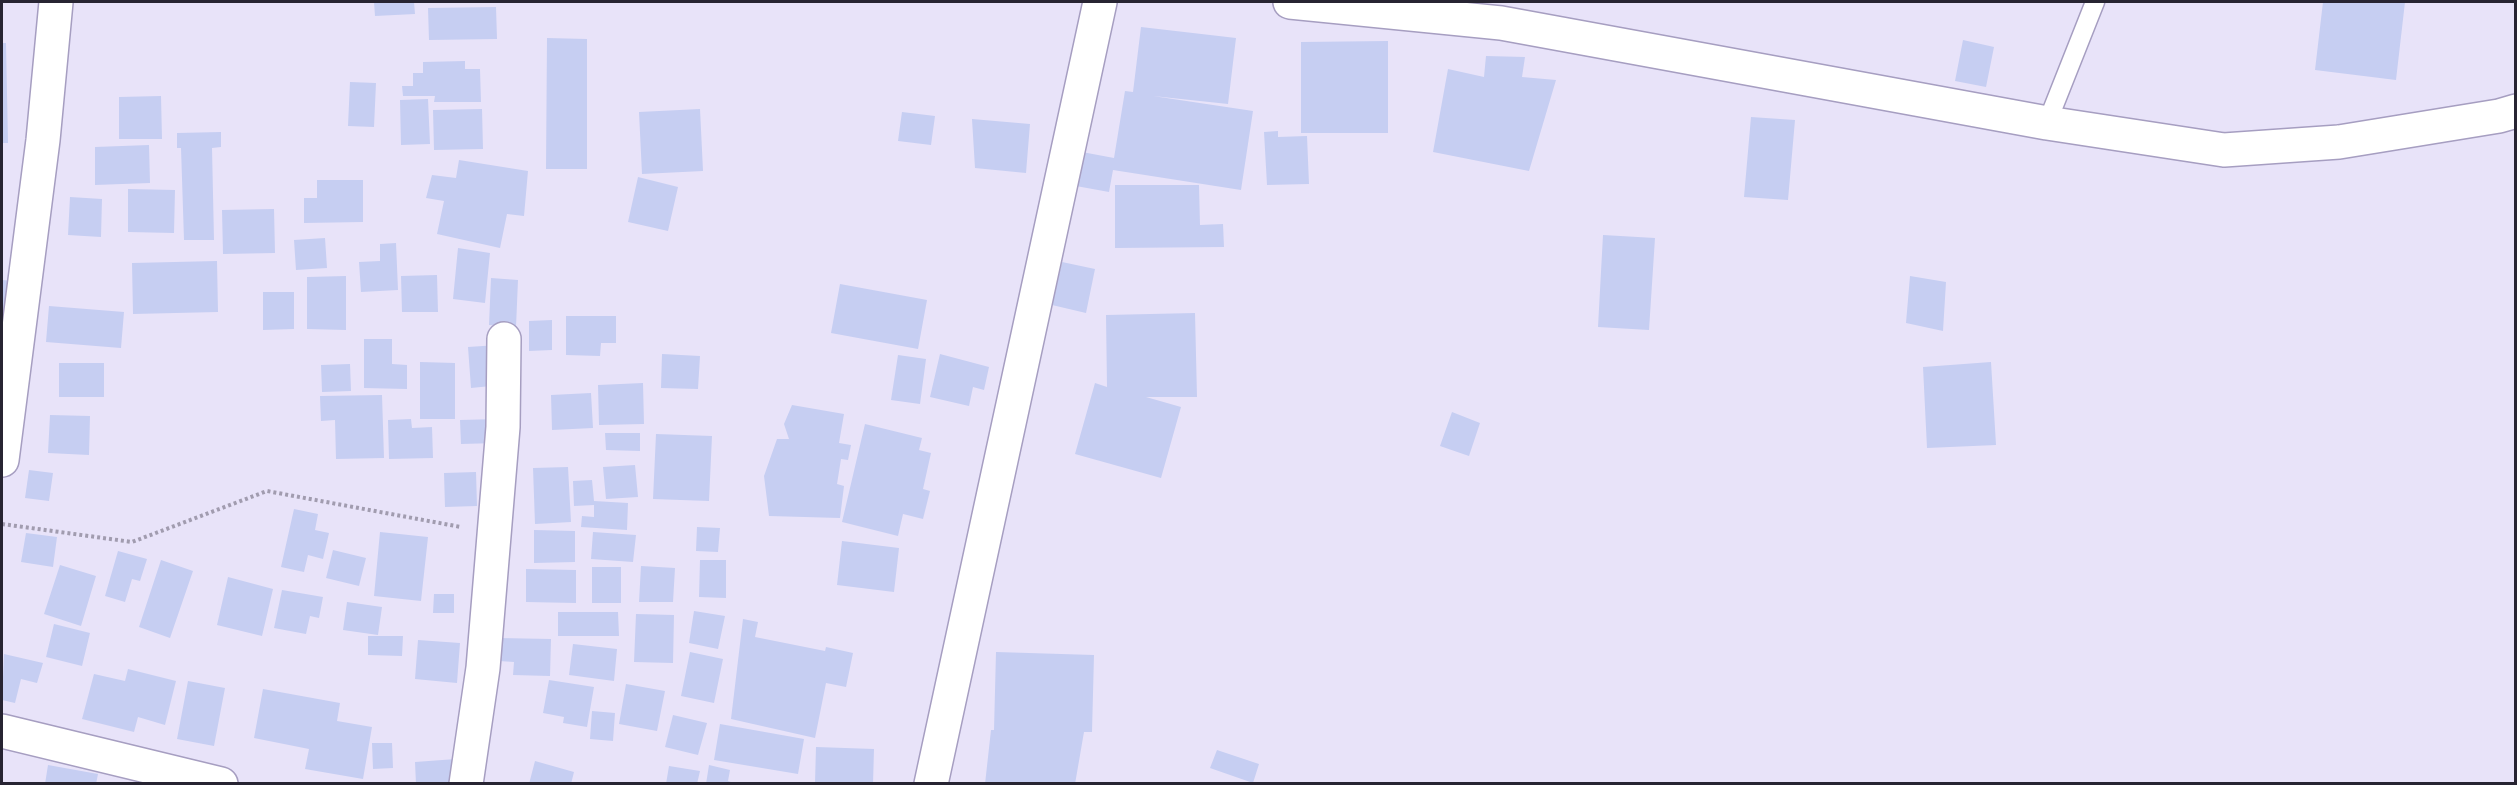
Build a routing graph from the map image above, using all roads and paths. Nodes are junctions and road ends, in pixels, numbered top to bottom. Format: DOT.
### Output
graph roads {
  1 [pos="56,2"];
  2 [pos="1100,2"];
  3 [pos="1290,2"];
  4 [pos="2095,2"];
  5 [pos="2516,111"];
  6 [pos="2047,123"];
  7 [pos="504,339"];
  8 [pos="5,416"];
  9 [pos="2,460"];
  10 [pos="2,524"];
  11 [pos="493,533"];
  12 [pos="2,731"];
  13 [pos="221,783"];
  14 [pos="466,783"];
  15 [pos="931,783"];
  1 -- 8 [label="street"];
  2 -- 15 [label="street"];
  3 -- 6 [label="street"];
  4 -- 6 [label="lane"];
  5 -- 6 [label="street"];
  7 -- 11 [label="street"];
  8 -- 9 [label="street"];
  10 -- 11 [label="path"];
  11 -- 14 [label="street"];
  12 -- 13 [label="street"];
}
